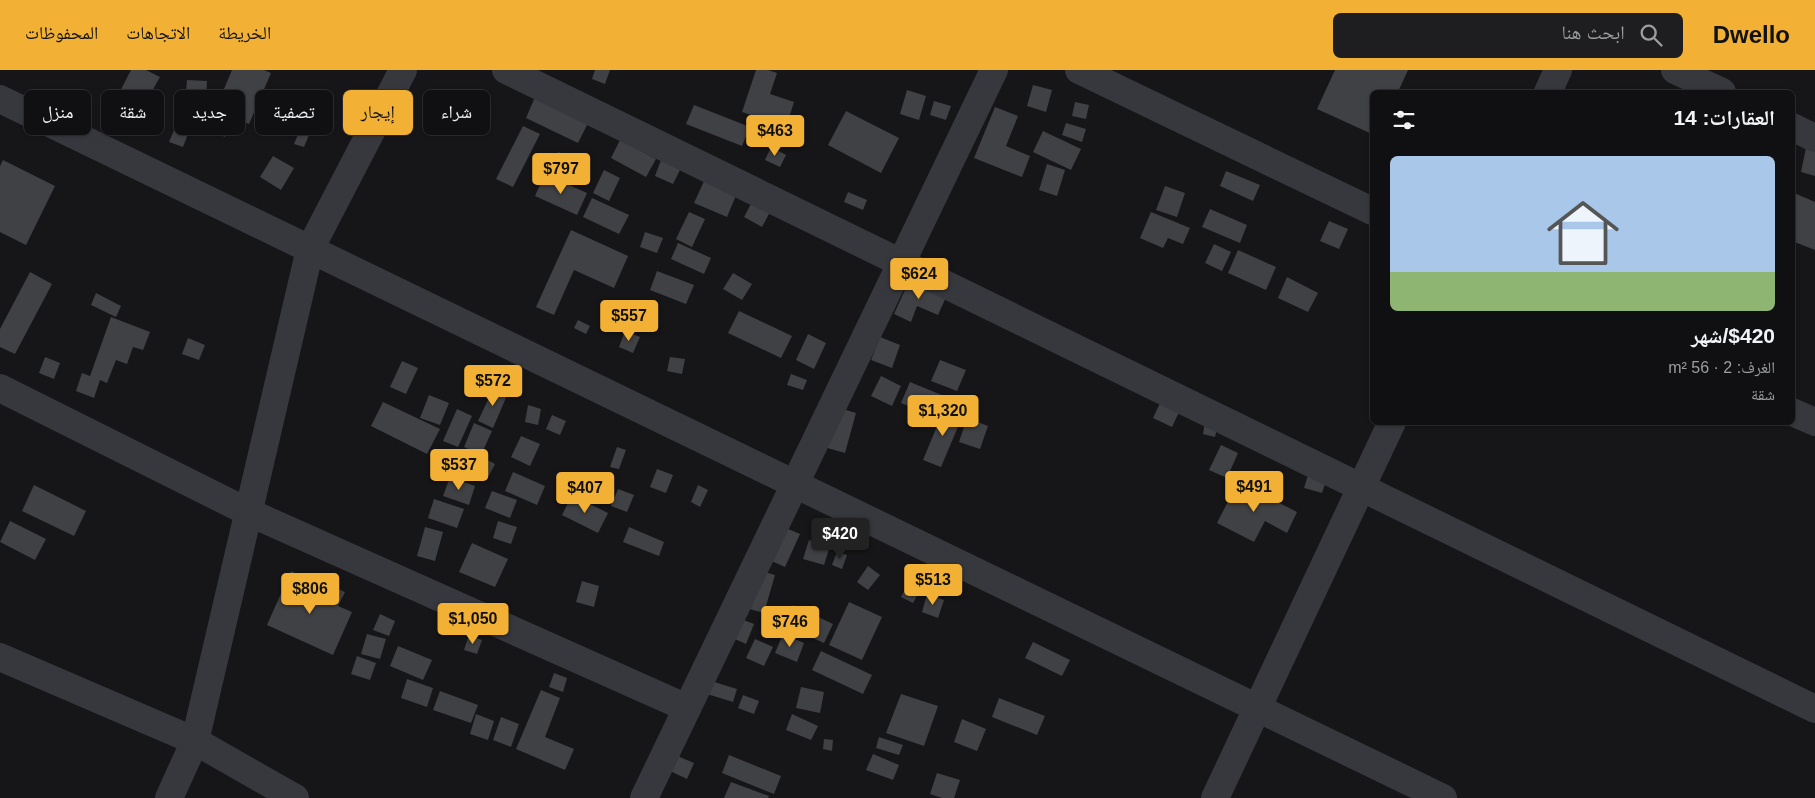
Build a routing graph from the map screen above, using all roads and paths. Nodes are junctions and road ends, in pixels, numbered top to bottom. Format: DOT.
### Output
graph roads {
  1 [pos="403,70"];
  2 [pos="506,70"];
  3 [pos="994,70"];
  4 [pos="1079,70"];
  5 [pos="1558,70"];
  6 [pos="1675,70"];
  7 [pos="1549,90"];
  8 [pos="1718,90"];
  9 [pos="0,98"];
  10 [pos="1795,128"];
  11 [pos="1815,138"];
  12 [pos="1370,210"];
  13 [pos="310,249"];
  14 [pos="901,263"];
  15 [pos="0,388"];
  16 [pos="1795,413"];
  17 [pos="1815,422"];
  18 [pos="1391,425"];
  19 [pos="794,483"];
  20 [pos="1361,488"];
  21 [pos="248,512"];
  22 [pos="0,657"];
  23 [pos="687,708"];
  24 [pos="1257,708"];
  25 [pos="1815,710"];
  26 [pos="195,741"];
  27 [pos="169,798"];
  28 [pos="295,798"];
  29 [pos="644,798"];
  30 [pos="1215,798"];
  31 [pos="1443,798"];
  1 -- 13 [label="street"];
  2 -- 14 [label="street"];
  3 -- 14 [label="street"];
  4 -- 12 [label="street"];
  5 -- 7 [label="street"];
  6 -- 8 [label="street"];
  9 -- 13 [label="street"];
  10 -- 11 [label="street"];
  13 -- 19 [label="street"];
  13 -- 21 [label="street"];
  14 -- 19 [label="street"];
  14 -- 20 [label="street"];
  15 -- 21 [label="street"];
  16 -- 17 [label="street"];
  18 -- 20 [label="street"];
  19 -- 23 [label="street"];
  19 -- 24 [label="street"];
  20 -- 24 [label="street"];
  20 -- 25 [label="street"];
  21 -- 23 [label="street"];
  21 -- 26 [label="street"];
  22 -- 26 [label="street"];
  23 -- 29 [label="street"];
  24 -- 30 [label="street"];
  24 -- 31 [label="street"];
  26 -- 27 [label="street"];
  26 -- 28 [label="street"];
}
